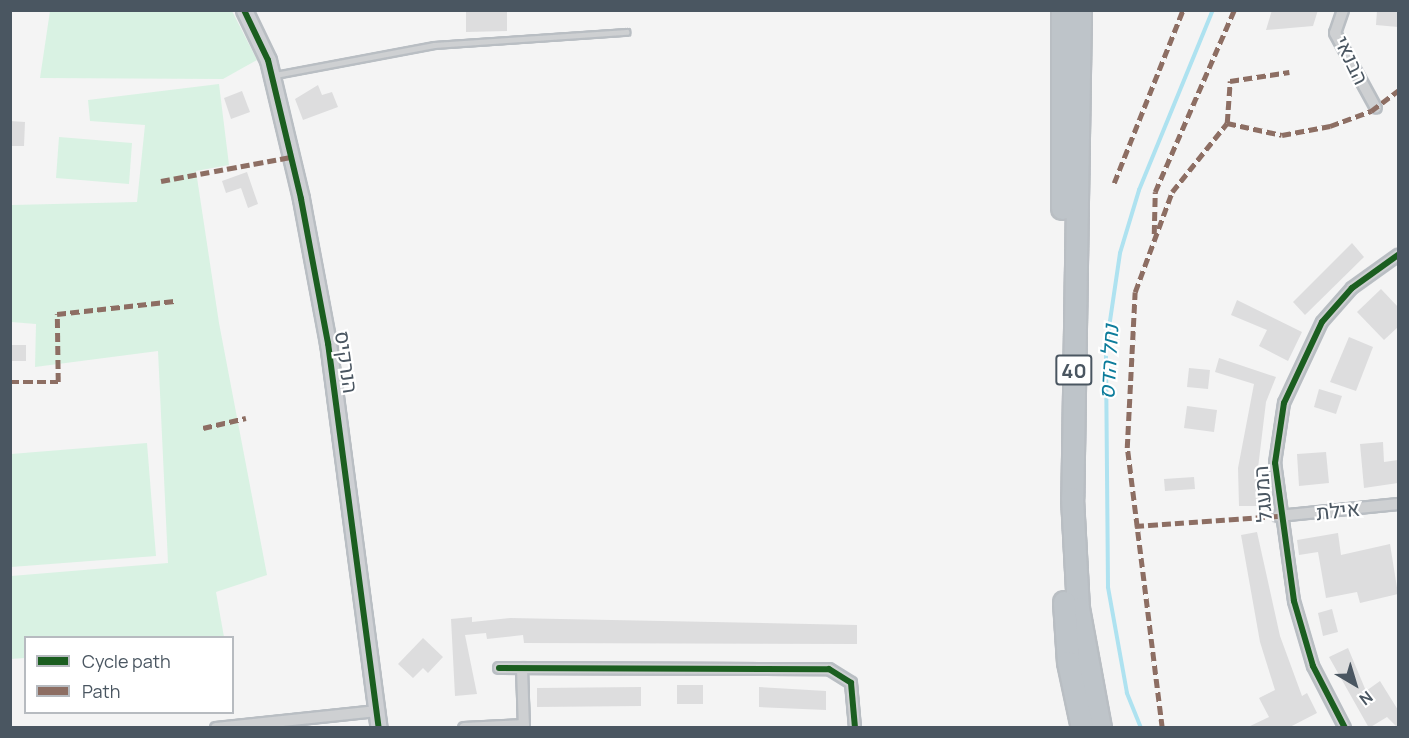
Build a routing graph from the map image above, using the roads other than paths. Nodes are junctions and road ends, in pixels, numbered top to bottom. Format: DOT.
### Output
graph roads {
  1 [pos="244,10"];
  2 [pos="1062,10"];
  3 [pos="1080,10"];
  4 [pos="1343,10"];
  5 [pos="627,32"];
  6 [pos="272,76"];
  7 [pos="1376,108"];
  8 [pos="1398,255"];
  9 [pos="1398,504"];
  10 [pos="1278,516"];
  11 [pos="499,668"];
  12 [pos="522,668"];
  13 [pos="377,711"];
  14 [pos="524,726"];
  15 [pos="216,728"];
  16 [pos="380,728"];
  17 [pos="464,728"];
  18 [pos="855,728"];
  19 [pos="1082,728"];
  20 [pos="1100,728"];
  21 [pos="1345,728"];
  1 -- 6 [label="street, הנרקיס"];
  2 -- 19 [label="highway, 40"];
  3 -- 20 [label="highway, 40"];
  4 -- 7 [label="street, הבנאי"];
  5 -- 6 [label="lane"];
  6 -- 13 [label="street, הנרקיס"];
  8 -- 10 [label="street, המעגל"];
  9 -- 10 [label="street, אילת"];
  10 -- 21 [label="street, המעגל"];
  11 -- 12 [label="street"];
  12 -- 14 [label="street"];
  12 -- 18 [label="street"];
  13 -- 15 [label="street"];
  13 -- 16 [label="street, הנרקיס"];
  14 -- 17 [label="street"];
}
